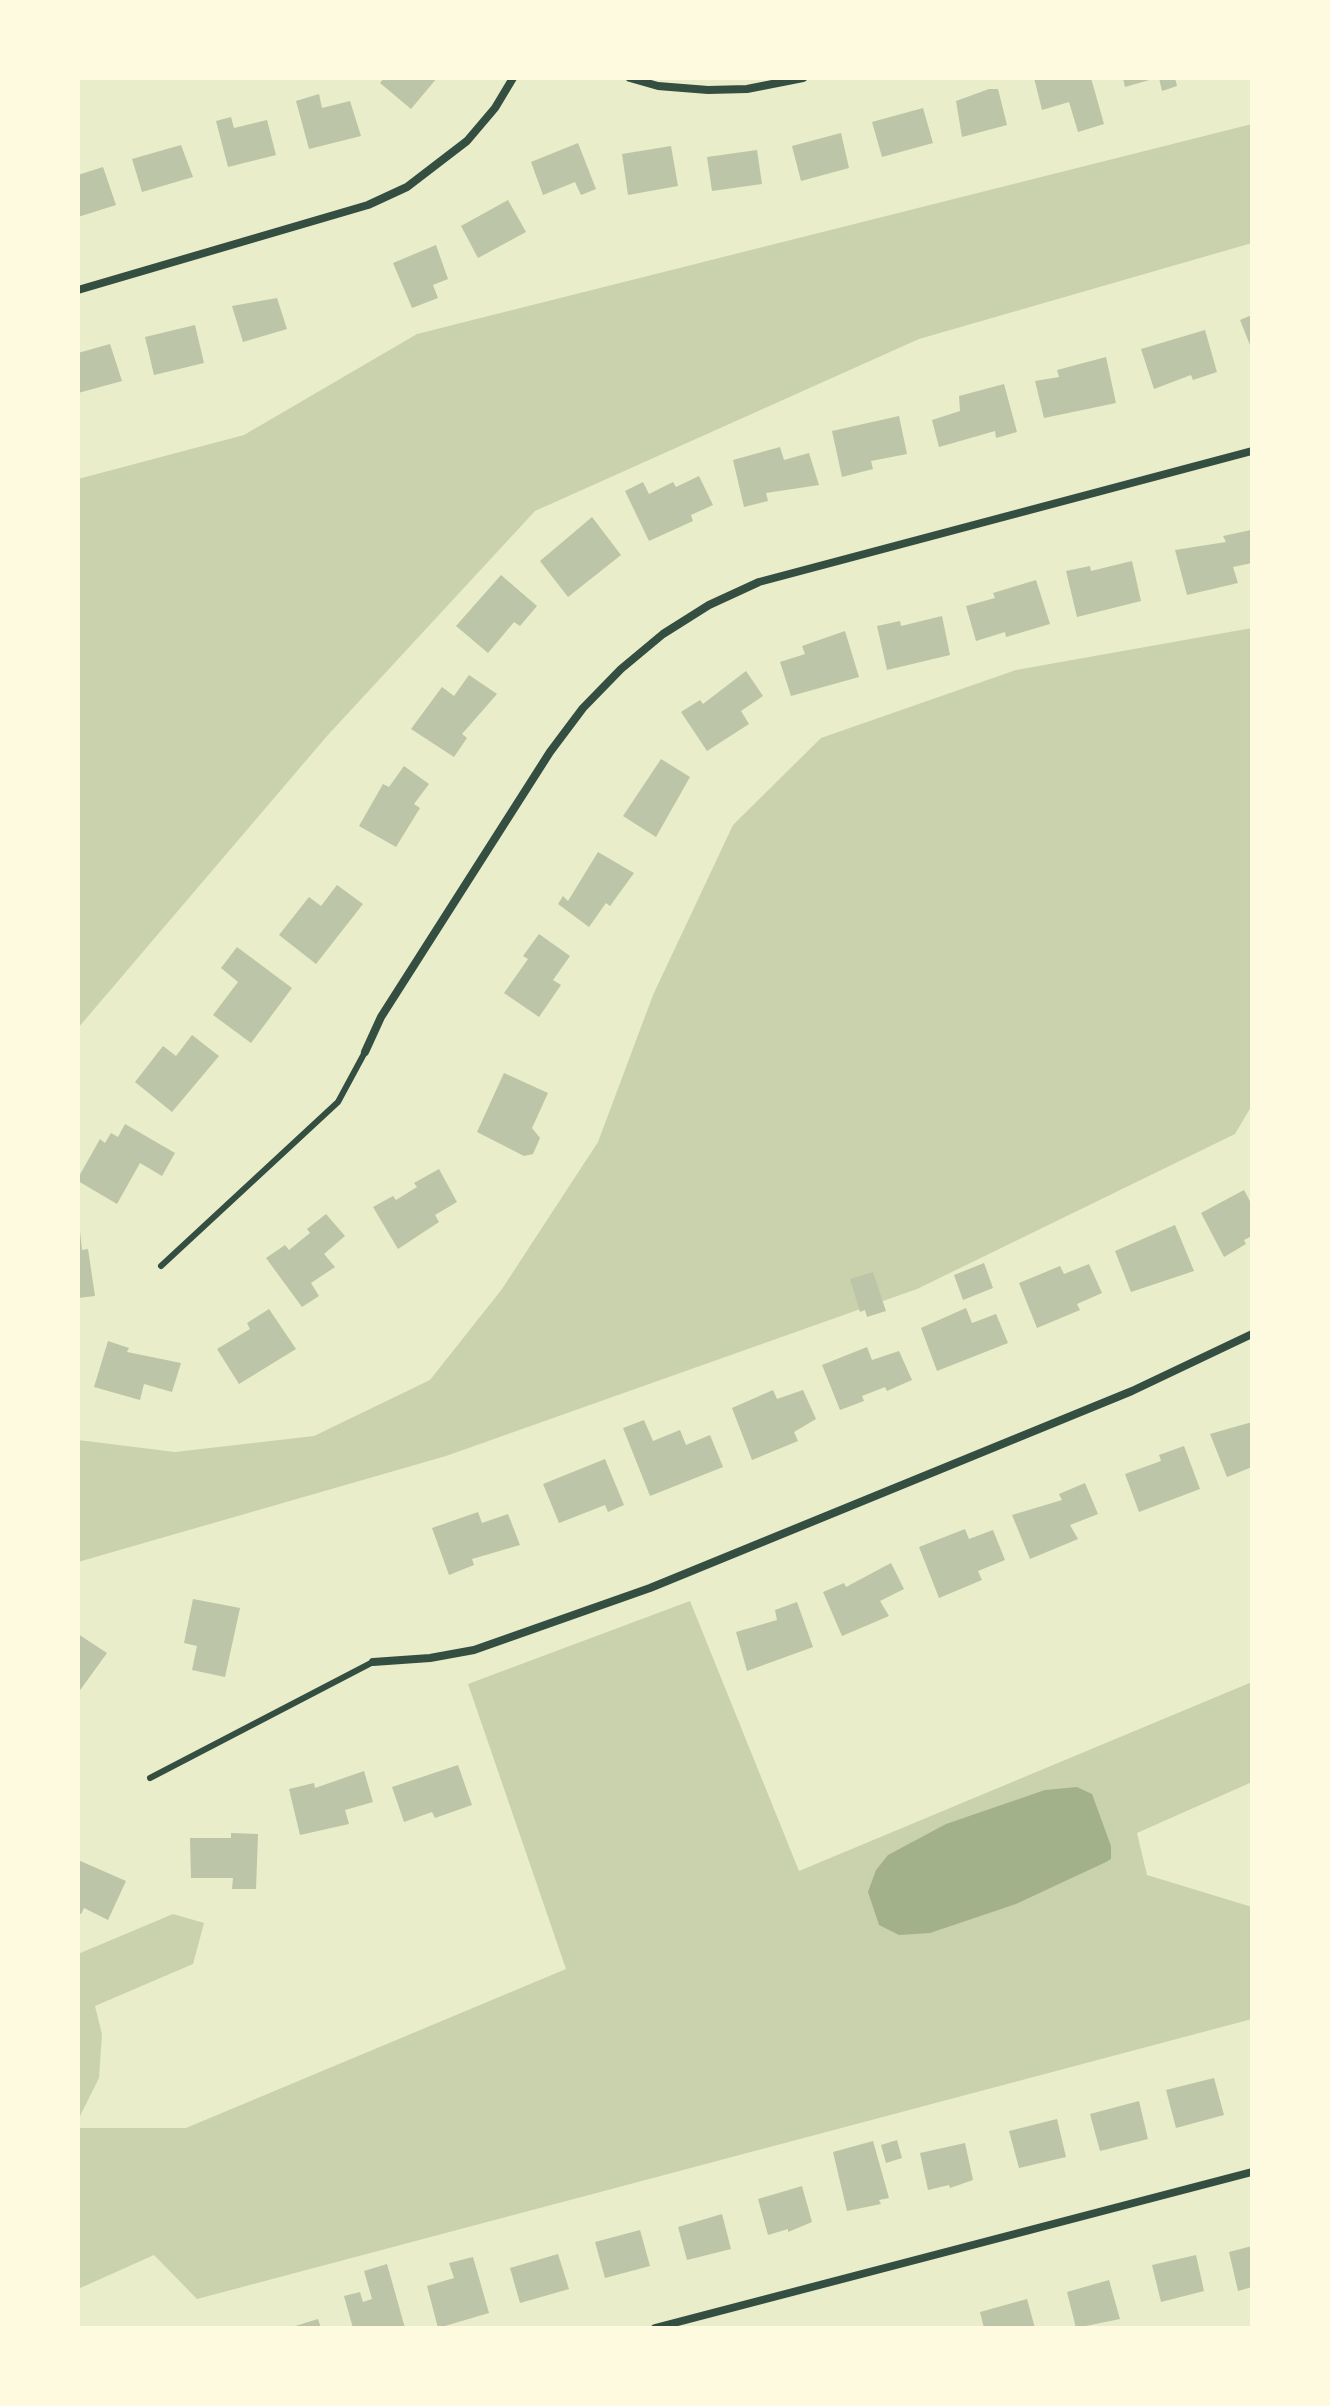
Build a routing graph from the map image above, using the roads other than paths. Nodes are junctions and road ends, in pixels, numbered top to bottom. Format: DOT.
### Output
graph roads {
  1 [pos="513,78"];
  2 [pos="630,78"];
  3 [pos="803,78"];
  4 [pos="78,290"];
  5 [pos="1252,451"];
  6 [pos="365,1052"];
  7 [pos="161,1266"];
  8 [pos="1252,1334"];
  9 [pos="373,1662"];
  10 [pos="150,1778"];
  11 [pos="1252,2172"];
  12 [pos="655,2328"];
  1 -- 4 [label="street"];
  2 -- 3 [label="street"];
  5 -- 6 [label="street"];
  6 -- 7 [label="lane"];
  8 -- 9 [label="street"];
  9 -- 10 [label="lane"];
  11 -- 12 [label="street"];
}
